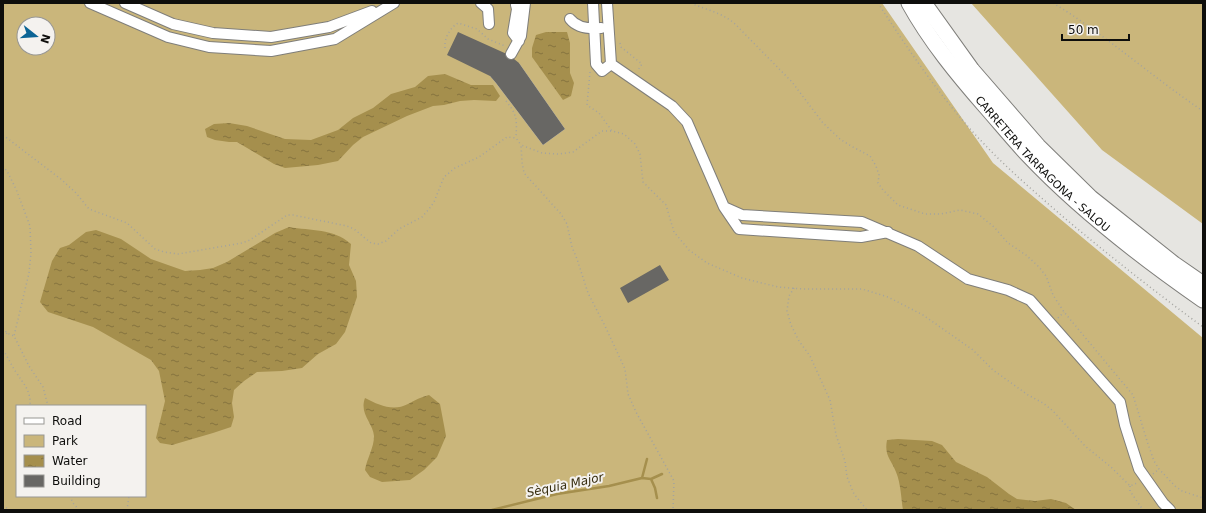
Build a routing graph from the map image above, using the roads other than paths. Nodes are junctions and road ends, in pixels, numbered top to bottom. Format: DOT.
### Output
graph roads {
  1 [pos="90,3"];
  2 [pos="125,3"];
  3 [pos="393,3"];
  4 [pos="481,3"];
  5 [pos="593,3"];
  6 [pos="607,3"];
  7 [pos="908,3"];
  8 [pos="924,3"];
  9 [pos="520,4"];
  10 [pos="136,8"];
  11 [pos="570,19"];
  12 [pos="130,20"];
  13 [pos="173,24"];
  14 [pos="489,24"];
  15 [pos="609,27"];
  16 [pos="594,28"];
  17 [pos="168,37"];
  18 [pos="512,54"];
  19 [pos="611,64"];
  20 [pos="724,206"];
  21 [pos="742,215"];
  22 [pos="739,230"];
  23 [pos="888,232"];
  24 [pos="1203,284"];
  25 [pos="1203,300"];
  26 [pos="1170,510"];
  1 -- 12 [label="lane"];
  2 -- 10 [label="lane"];
  3 -- 13 [label="lane"];
  3 -- 17 [label="lane"];
  4 -- 14 [label="lane"];
  5 -- 16 [label="lane"];
  6 -- 15 [label="lane"];
  7 -- 25 [label="highway, CARRETERA TARRAGONA - SALOU"];
  8 -- 24 [label="highway, CARRETERA TARRAGONA - SALOU"];
  9 -- 18 [label="lane"];
  10 -- 12 [label="lane"];
  10 -- 13 [label="lane"];
  11 -- 16 [label="lane"];
  12 -- 17 [label="lane"];
  13 -- 17 [label="lane"];
  15 -- 16 [label="lane"];
  15 -- 19 [label="lane"];
  16 -- 19 [label="lane"];
  19 -- 20 [label="lane"];
  20 -- 21 [label="lane"];
  20 -- 22 [label="lane"];
  21 -- 22 [label="lane"];
  21 -- 23 [label="lane"];
  22 -- 23 [label="lane"];
  23 -- 26 [label="lane"];
}
